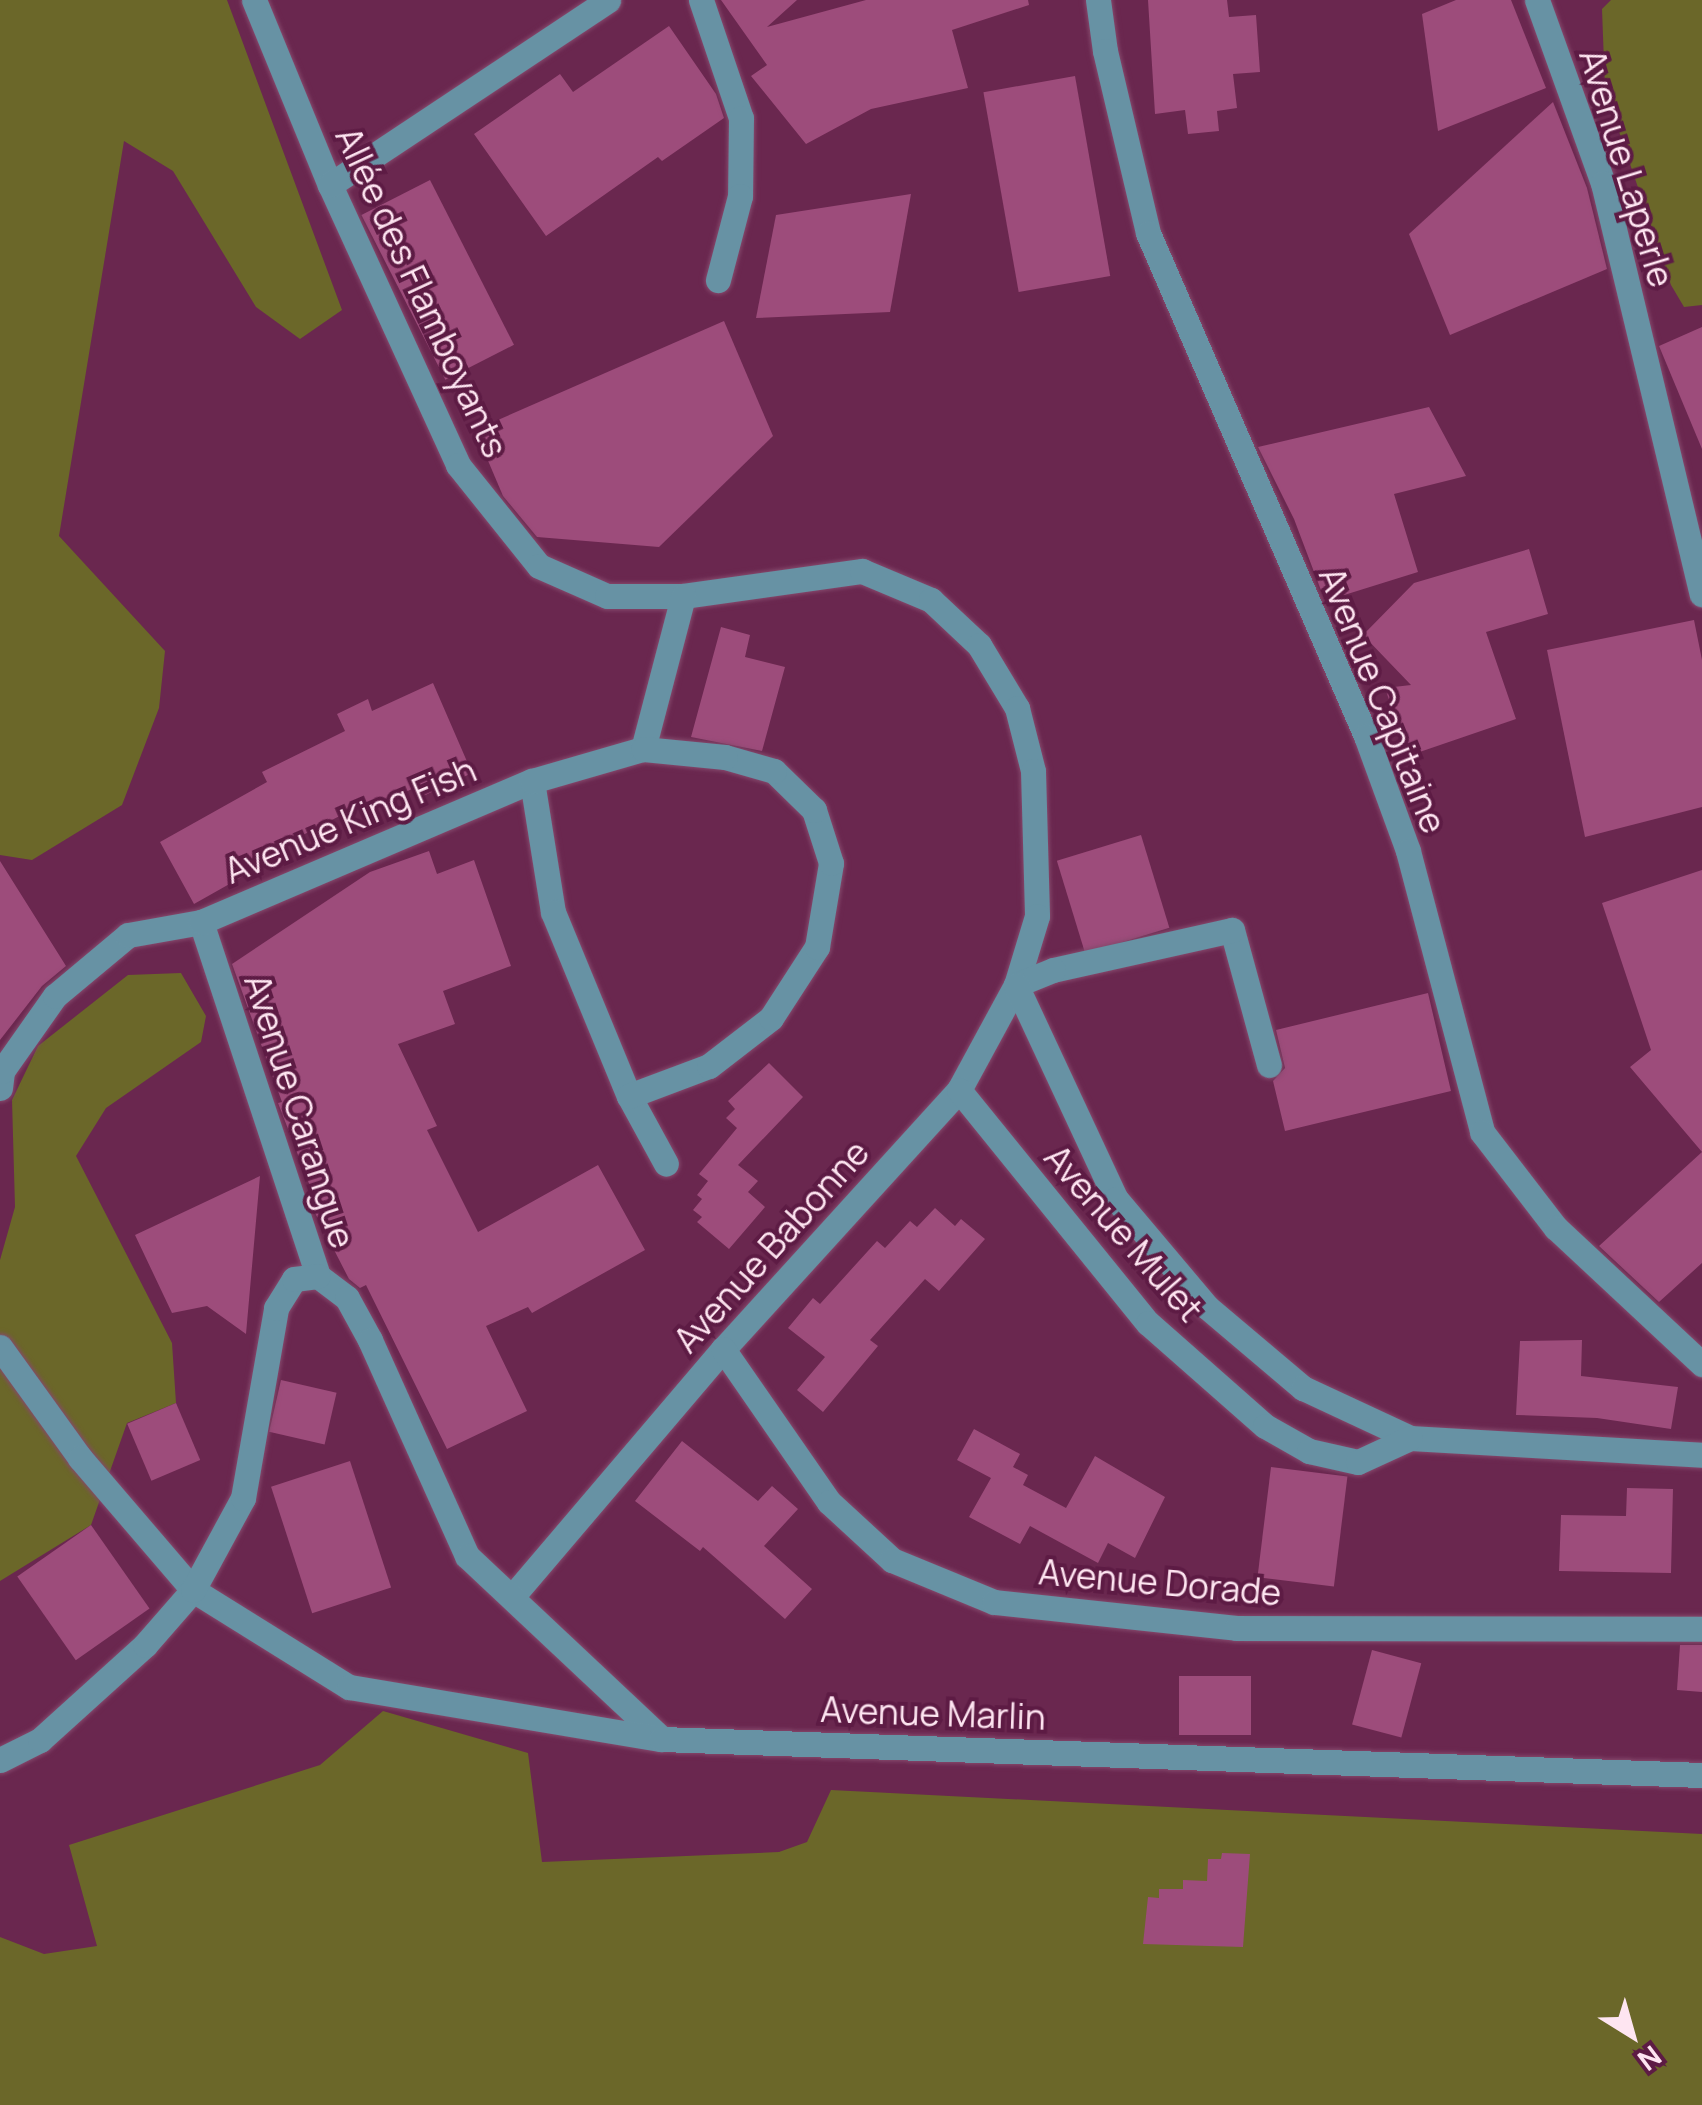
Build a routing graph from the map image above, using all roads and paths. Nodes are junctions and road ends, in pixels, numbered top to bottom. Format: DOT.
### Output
graph roads {
  1 [pos="254,0"];
  2 [pos="608,0"];
  3 [pos="702,0"];
  4 [pos="1098,0"];
  5 [pos="1536,0"];
  6 [pos="330,186"];
  7 [pos="718,280"];
  8 [pos="1674,475"];
  9 [pos="1702,494"];
  10 [pos="1702,594"];
  11 [pos="683,596"];
  12 [pos="643,748"];
  13 [pos="532,781"];
  14 [pos="1036,916"];
  15 [pos="200,922"];
  16 [pos="1016,985"];
  17 [pos="1269,1065"];
  18 [pos="0,1088"];
  19 [pos="958,1090"];
  20 [pos="629,1096"];
  21 [pos="666,1164"];
  22 [pos="318,1276"];
  23 [pos="0,1348"];
  24 [pos="723,1349"];
  25 [pos="1702,1364"];
  26 [pos="1410,1438"];
  27 [pos="1702,1455"];
  28 [pos="193,1590"];
  29 [pos="513,1596"];
  30 [pos="1702,1629"];
  31 [pos="661,1739"];
  32 [pos="0,1760"];
  33 [pos="1702,1775"];
  1 -- 6 [label="street, Allée des Flamboyants"];
  2 -- 6 [label="street"];
  3 -- 7 [label="street"];
  4 -- 25 [label="street, Avenue Capitaine"];
  5 -- 8 [label="street, Avenue Laperle"];
  6 -- 11 [label="street, Allée des Flamboyants"];
  8 -- 9 [label="street"];
  8 -- 10 [label="street, Avenue Laperle"];
  11 -- 12 [label="street"];
  11 -- 14 [label="street, Allée des Flamboyants"];
  12 -- 13 [label="street, Avenue King Fish"];
  12 -- 20 [label="street"];
  13 -- 15 [label="street, Avenue King Fish"];
  13 -- 20 [label="street"];
  14 -- 16 [label="street, Avenue Babonne"];
  15 -- 18 [label="street, Avenue King Fish"];
  15 -- 22 [label="street, Avenue Carangue"];
  16 -- 17 [label="street"];
  16 -- 19 [label="street, Avenue Babonne"];
  16 -- 26 [label="street"];
  19 -- 24 [label="street, Avenue Babonne"];
  19 -- 26 [label="street, Avenue Mulet"];
  20 -- 21 [label="street"];
  22 -- 28 [label="street"];
  22 -- 29 [label="street, Avenue Carangue"];
  23 -- 28 [label="street"];
  24 -- 29 [label="street, Avenue Babonne"];
  24 -- 30 [label="street, Avenue Dorade"];
  26 -- 27 [label="street"];
  28 -- 31 [label="street, Avenue Marlin"];
  28 -- 32 [label="street"];
  29 -- 31 [label="street, Avenue Carangue"];
  31 -- 33 [label="street, Avenue Marlin"];
}
